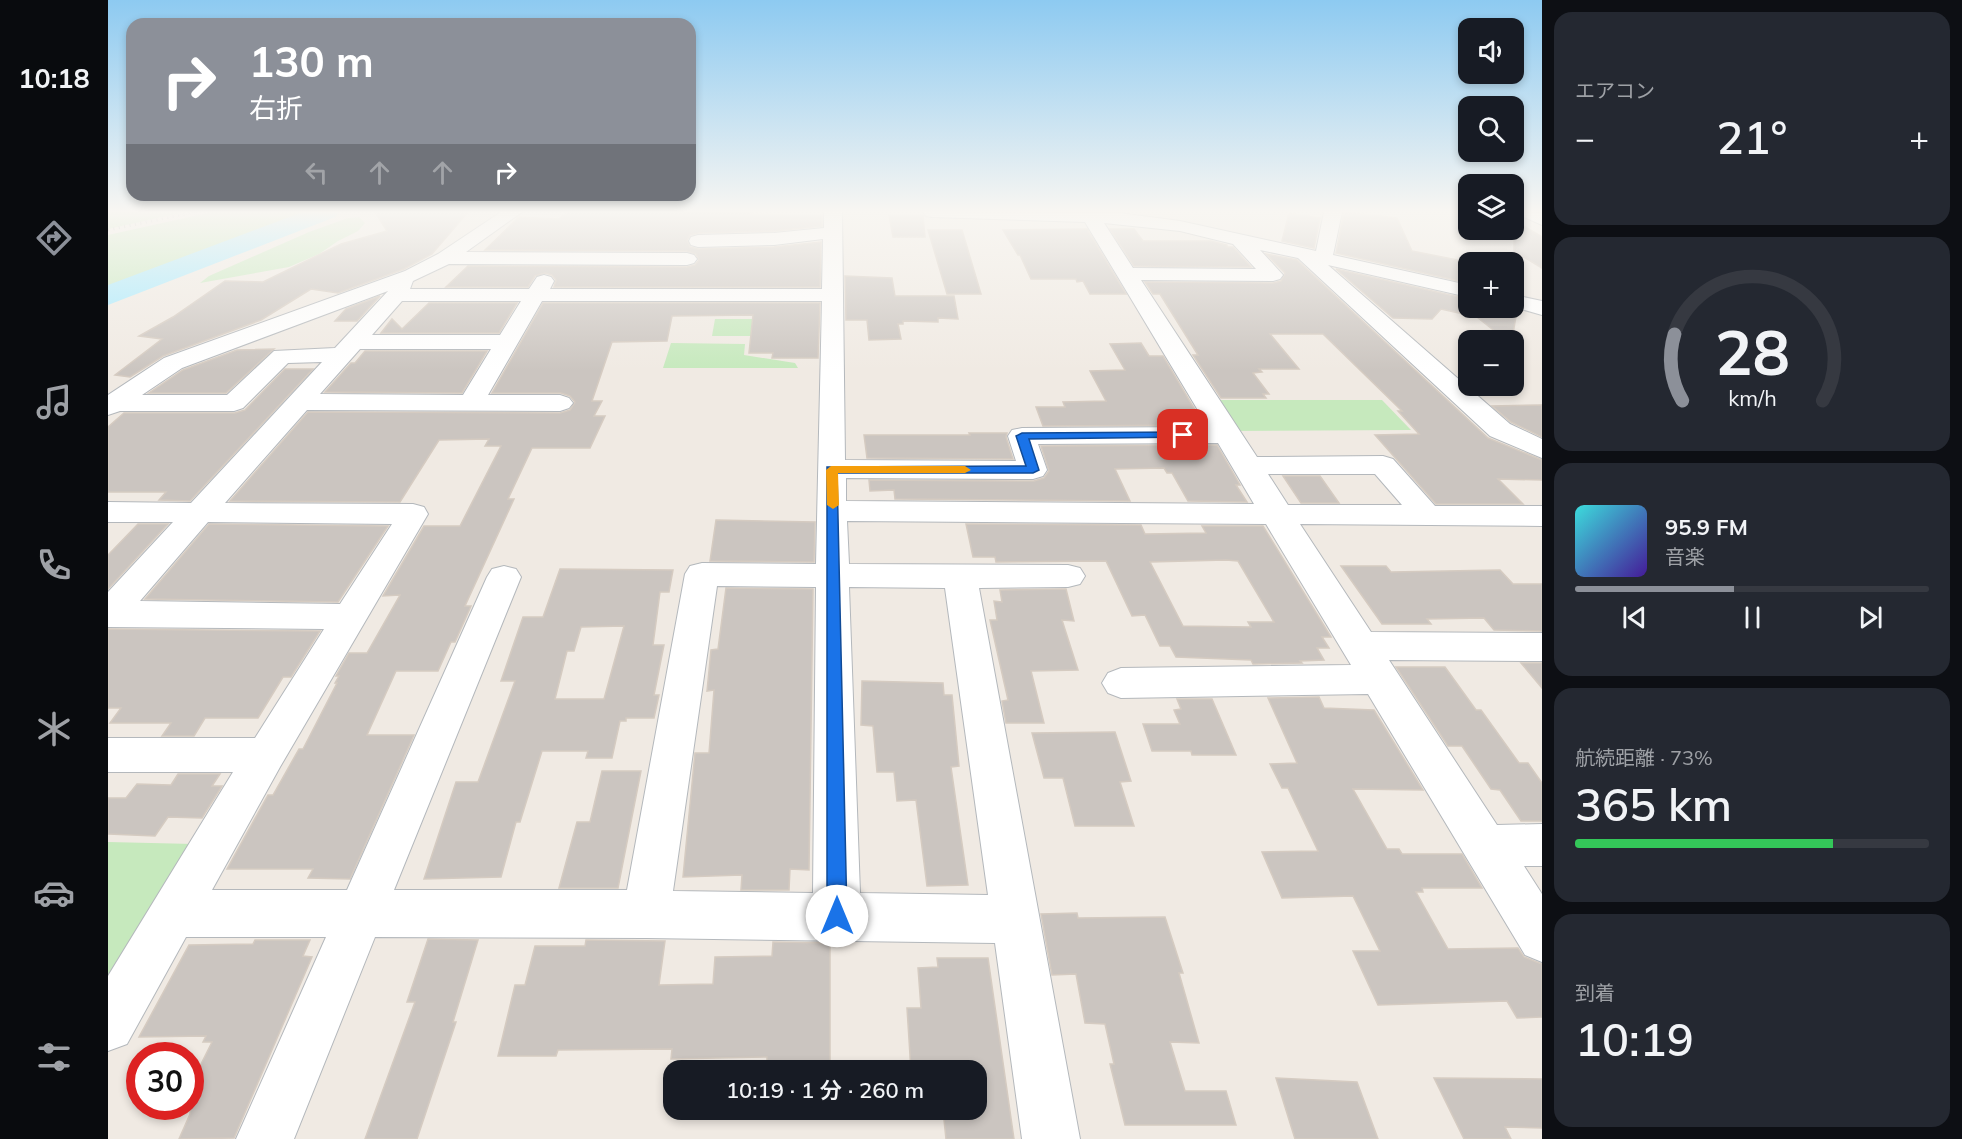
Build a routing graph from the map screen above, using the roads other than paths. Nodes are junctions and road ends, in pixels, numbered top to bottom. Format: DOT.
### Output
graph roads {
  1 [pos="434,265"];
  2 [pos="554,265"];
  3 [pos="834,265"];
  4 [pos="1121,265"];
  5 [pos="1264,265"];
  6 [pos="1327,265"];
  7 [pos="1358,265"];
  8 [pos="1127,274"];
  9 [pos="400,286"];
  10 [pos="1458,289"];
  11 [pos="536,295"];
  12 [pos="834,295"];
  13 [pos="1524,304"];
  14 [pos="1542,308"];
  15 [pos="508,342"];
  16 [pos="346,348"];
  17 [pos="301,402"];
  18 [pos="471,402"];
  19 [pos="560,403"];
  20 [pos="110,405"];
  21 [pos="1229,435"];
  22 [pos="1542,450"];
  23 [pos="1247,466"];
  24 [pos="831,470"];
  25 [pos="199,512"];
  26 [pos="833,512"];
  27 [pos="110,513"];
  28 [pos="1276,514"];
  29 [pos="1427,515"];
  30 [pos="1542,516"];
  31 [pos="834,574"];
  32 [pos="1068,576"];
  33 [pos="504,577"];
  34 [pos="960,577"];
  35 [pos="108,613"];
  36 [pos="350,617"];
  37 [pos="1359,646"];
  38 [pos="1542,647"];
  39 [pos="1380,679"];
  40 [pos="1121,683"];
  41 [pos="108,755"];
  42 [pos="266,755"];
  43 [pos="1542,845"];
  44 [pos="1484,846"];
  45 [pos="174,913"];
  46 [pos="361,913"];
  47 [pos="646,914"];
  48 [pos="837,916"];
  49 [pos="1015,920"];
  50 [pos="1542,938"];
  51 [pos="108,1025"];
  52 [pos="265,1139"];
  53 [pos="1051,1139"];
  1 -- 9 [label="street"];
  2 -- 11 [label="street"];
  3 -- 12 [label="street"];
  4 -- 8 [label="street"];
  5 -- 8 [label="street"];
  6 -- 22 [label="street"];
  7 -- 10 [label="street"];
  8 -- 21 [label="street"];
  9 -- 11 [label="street"];
  9 -- 16 [label="street"];
  9 -- 20 [label="street"];
  11 -- 12 [label="street"];
  11 -- 15 [label="street"];
  12 -- 24 [label="street"];
  13 -- 14 [label="street"];
  15 -- 16 [label="street"];
  15 -- 18 [label="street"];
  16 -- 17 [label="street"];
  16 -- 20 [label="street"];
  17 -- 18 [label="street"];
  17 -- 25 [label="street"];
  18 -- 19 [label="street"];
  21 -- 23 [label="street"];
  21 -- 24 [label="street"];
  23 -- 28 [label="street"];
  23 -- 29 [label="street"];
  24 -- 26 [label="street"];
  25 -- 27 [label="street"];
  25 -- 35 [label="street"];
  25 -- 36 [label="street"];
  26 -- 28 [label="street"];
  26 -- 31 [label="street"];
  28 -- 29 [label="street"];
  28 -- 37 [label="street"];
  29 -- 30 [label="street"];
  31 -- 34 [label="street"];
  31 -- 47 [label="street"];
  31 -- 48 [label="street"];
  32 -- 34 [label="street"];
  33 -- 46 [label="street"];
  34 -- 49 [label="street"];
  35 -- 36 [label="street"];
  36 -- 42 [label="street"];
  37 -- 38 [label="street"];
  37 -- 39 [label="street"];
  39 -- 40 [label="street"];
  39 -- 44 [label="street"];
  41 -- 42 [label="street"];
  42 -- 45 [label="street"];
  43 -- 44 [label="street"];
  44 -- 50 [label="street"];
  45 -- 46 [label="street"];
  45 -- 51 [label="street"];
  46 -- 47 [label="street"];
  46 -- 52 [label="street"];
  47 -- 48 [label="street"];
  48 -- 49 [label="street"];
  49 -- 53 [label="street"];
}
